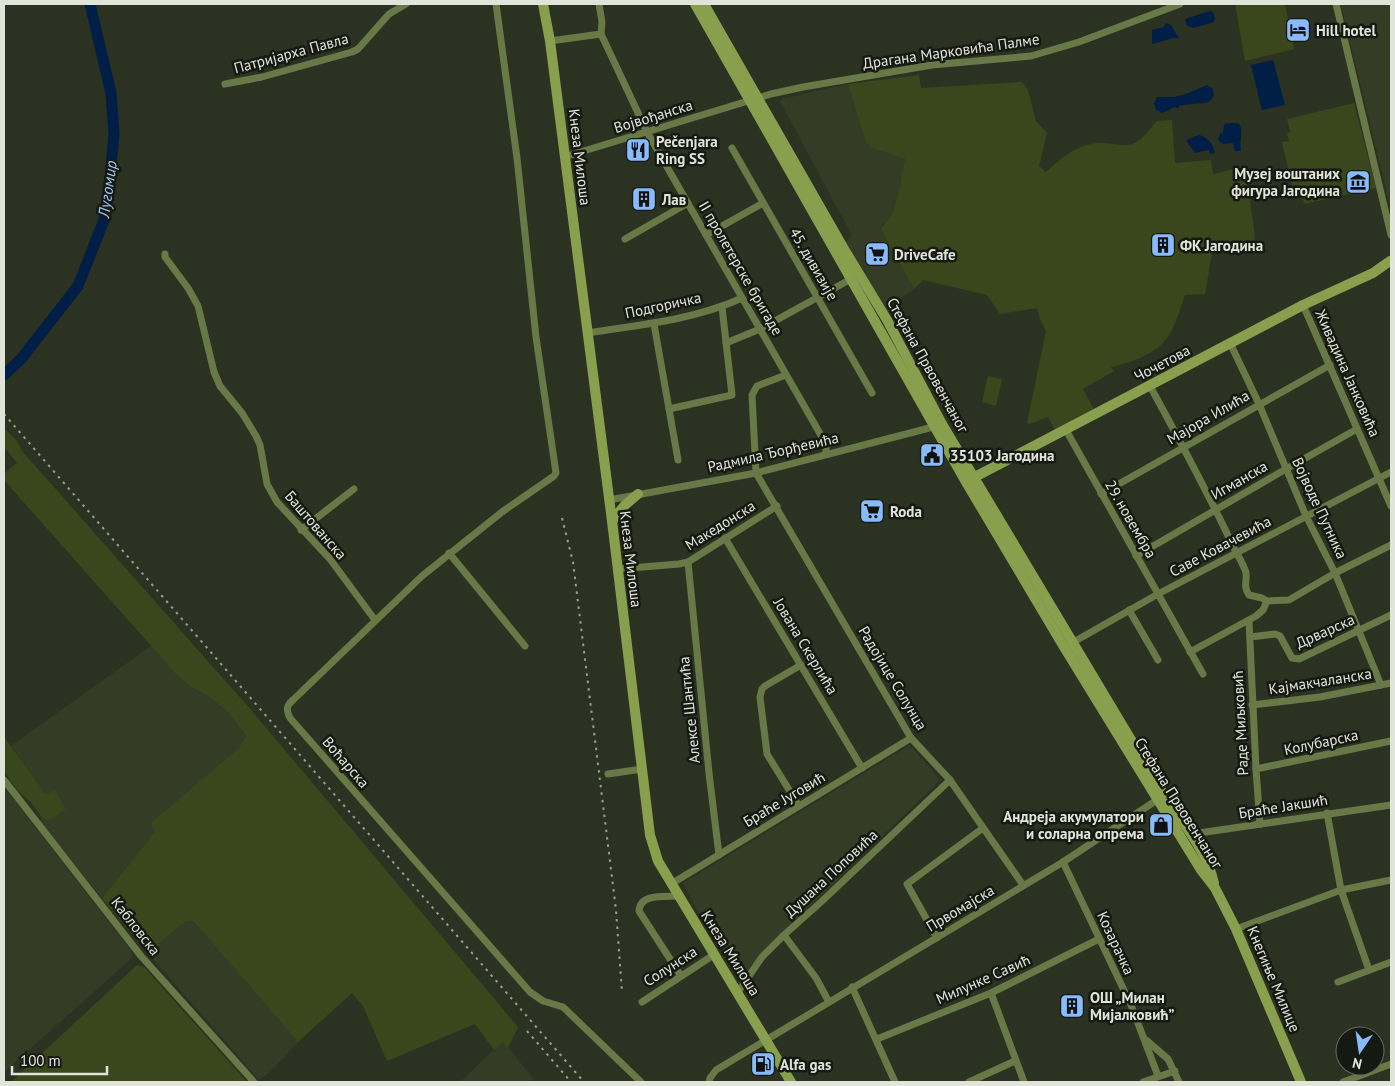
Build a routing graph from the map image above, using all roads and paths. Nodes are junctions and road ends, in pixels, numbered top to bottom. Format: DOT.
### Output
graph roads {
  1 [pos="406,4"];
  2 [pos="496,4"];
  3 [pos="543,4"];
  4 [pos="599,4"];
  5 [pos="695,4"];
  6 [pos="704,4"];
  7 [pos="1180,4"];
  8 [pos="1336,4"];
  9 [pos="601,34"];
  10 [pos="550,41"];
  11 [pos="225,84"];
  12 [pos="754,100"];
  13 [pos="647,132"];
  14 [pos="732,148"];
  15 [pos="564,157"];
  16 [pos="688,202"];
  17 [pos="763,203"];
  18 [pos="706,235"];
  19 [pos="1391,235"];
  20 [pos="625,239"];
  21 [pos="840,251"];
  22 [pos="165,254"];
  23 [pos="1391,265"];
  24 [pos="851,279"];
  25 [pos="817,297"];
  26 [pos="742,298"];
  27 [pos="1303,305"];
  28 [pos="722,307"];
  29 [pos="654,324"];
  30 [pos="760,329"];
  31 [pos="587,333"];
  32 [pos="726,343"];
  33 [pos="1230,344"];
  34 [pos="1330,365"];
  35 [pos="786,375"];
  36 [pos="1150,386"];
  37 [pos="872,393"];
  38 [pos="1259,404"];
  39 [pos="668,409"];
  40 [pos="939,426"];
  41 [pos="1358,429"];
  42 [pos="1066,430"];
  43 [pos="1183,447"];
  44 [pos="826,454"];
  45 [pos="678,460"];
  46 [pos="1286,469"];
  47 [pos="1391,472"];
  48 [pos="756,473"];
  49 [pos="1379,478"];
  50 [pos="970,480"];
  51 [pos="354,489"];
  52 [pos="638,494"];
  53 [pos="1101,494"];
  54 [pos="609,500"];
  55 [pos="777,506"];
  56 [pos="1391,506"];
  57 [pos="1216,510"];
  58 [pos="1306,516"];
  59 [pos="612,521"];
  60 [pos="301,530"];
  61 [pos="725,538"];
  62 [pos="1391,545"];
  63 [pos="1236,552"];
  64 [pos="450,553"];
  65 [pos="1136,556"];
  66 [pos="688,562"];
  67 [pos="618,569"];
  68 [pos="1335,574"];
  69 [pos="1158,594"];
  70 [pos="1267,601"];
  71 [pos="1130,610"];
  72 [pos="1391,615"];
  73 [pos="375,620"];
  74 [pos="1249,621"];
  75 [pos="1360,631"];
  76 [pos="1250,637"];
  77 [pos="1074,642"];
  78 [pos="525,646"];
  79 [pos="1064,647"];
  80 [pos="1190,652"];
  81 [pos="1158,660"];
  82 [pos="801,665"];
  83 [pos="1203,674"];
  84 [pos="1391,683"];
  85 [pos="1382,686"];
  86 [pos="1252,705"];
  87 [pos="911,738"];
  88 [pos="1391,741"];
  89 [pos="862,768"];
  90 [pos="642,769"];
  91 [pos="1256,769"];
  92 [pos="608,774"];
  93 [pos="4,780"];
  94 [pos="950,780"];
  95 [pos="1161,797"];
  96 [pos="1391,805"];
  97 [pos="799,806"];
  98 [pos="1327,813"];
  99 [pos="1260,824"];
  100 [pos="983,828"];
  101 [pos="1178,832"];
  102 [pos="1190,833"];
  103 [pos="719,855"];
  104 [pos="1063,862"];
  105 [pos="1391,880"];
  106 [pos="672,884"];
  107 [pos="1023,885"];
  108 [pos="1215,888"];
  109 [pos="1341,890"];
  110 [pos="679,896"];
  111 [pos="1236,929"];
  112 [pos="784,935"];
  113 [pos="937,938"];
  114 [pos="1099,939"];
  115 [pos="714,954"];
  116 [pos="1391,962"];
  117 [pos="1370,970"];
  118 [pos="681,976"];
  119 [pos="1338,982"];
  120 [pos="852,987"];
  121 [pos="738,992"];
  122 [pos="990,993"];
  123 [pos="642,1002"];
  124 [pos="829,1002"];
  125 [pos="1144,1038"];
  126 [pos="766,1039"];
  127 [pos="877,1039"];
  128 [pos="1015,1061"];
  129 [pos="1391,1064"];
  130 [pos="1175,1071"];
  131 [pos="1158,1076"];
  132 [pos="254,1082"];
  133 [pos="641,1082"];
  134 [pos="709,1082"];
  135 [pos="792,1082"];
  136 [pos="896,1082"];
  137 [pos="969,1082"];
  138 [pos="1024,1082"];
  139 [pos="1143,1082"];
  140 [pos="1179,1082"];
  141 [pos="1301,1082"];
  142 [pos="1343,1082"];
  1 -- 11 [label="street, Патријарха Павла"];
  2 -- 64 [label="street, Воћарска"];
  3 -- 10 [label="street, Кнеза Милоша"];
  4 -- 9 [label="street"];
  5 -- 12 [label="street, Стефана Првовенчаног"];
  6 -- 12 [label="street, Стефана Првовенчаног"];
  7 -- 12 [label="street, Драгана Марковића Палме"];
  8 -- 19 [label="street"];
  9 -- 10 [label="street"];
  9 -- 13 [label="street, II пролетерске бригаде"];
  10 -- 15 [label="street, Кнеза Милоша"];
  12 -- 13 [label="street, Војвођанска"];
  12 -- 21 [label="street, Стефана Првовенчаног"];
  13 -- 15 [label="street, Војвођанска"];
  13 -- 16 [label="street, II пролетерске бригаде"];
  14 -- 17 [label="street, 45. дивизије"];
  15 -- 31 [label="street, Кнеза Милоша"];
  16 -- 18 [label="street, II пролетерске бригаде"];
  16 -- 20 [label="street"];
  17 -- 18 [label="street"];
  17 -- 25 [label="street, 45. дивизије"];
  18 -- 26 [label="street, II пролетерске бригаде"];
  21 -- 24 [label="street, Стефана Првовенчаног"];
  21 -- 40 [label="street, Стефана Првовенчаног"];
  22 -- 60 [label="street, Баштованска"];
  23 -- 27 [label="street, Чочетова"];
  24 -- 25 [label="street"];
  24 -- 40 [label="street, Стефана Првовенчаног"];
  25 -- 30 [label="street"];
  25 -- 37 [label="street, 45. дивизије"];
  26 -- 28 [label="street, Подгоричка"];
  26 -- 30 [label="street, II пролетерске бригаде"];
  27 -- 33 [label="street, Чочетова"];
  27 -- 34 [label="street, Живадина Јанковића"];
  28 -- 29 [label="street, Подгоричка"];
  28 -- 32 [label="street"];
  29 -- 31 [label="street, Подгоричка"];
  29 -- 39 [label="street"];
  30 -- 32 [label="street"];
  30 -- 35 [label="street, II пролетерске бригаде"];
  31 -- 54 [label="street, Кнеза Милоша"];
  32 -- 39 [label="street"];
  33 -- 36 [label="street, Чочетова"];
  33 -- 38 [label="street, Војводе Путника"];
  34 -- 38 [label="street, Мајора Илића"];
  34 -- 41 [label="street, Живадина Јанковића"];
  35 -- 44 [label="street, II пролетерске бригаде"];
  35 -- 48 [label="street"];
  36 -- 42 [label="street, Чочетова"];
  36 -- 43 [label="street"];
  38 -- 43 [label="street, Мајора Илића"];
  38 -- 46 [label="street, Војводе Путника"];
  39 -- 45 [label="street"];
  40 -- 44 [label="street, Радмила Ђорђевића"];
  40 -- 50 [label="street, Стефана Првовенчаног"];
  41 -- 46 [label="street, Игманска"];
  41 -- 49 [label="street, Живадина Јанковића"];
  42 -- 50 [label="street, Чочетова"];
  42 -- 53 [label="street, 29. новембра"];
  43 -- 53 [label="street, Мајора Илића"];
  43 -- 57 [label="street"];
  44 -- 48 [label="street, Радмила Ђорђевића"];
  46 -- 57 [label="street, Игманска"];
  46 -- 58 [label="street, Војводе Путника"];
  47 -- 49 [label="street, Саве Ковачевића"];
  48 -- 52 [label="street, Радмила Ђорђевића"];
  48 -- 55 [label="street, Радојице Солунца"];
  49 -- 56 [label="street, Живадина Јанковића"];
  49 -- 58 [label="street, Саве Ковачевића"];
  50 -- 77 [label="street, Стефана Првовенчаног"];
  50 -- 79 [label="street, Стефана Првовенчаног"];
  51 -- 60 [label="street"];
  52 -- 54 [label="street, Радмила Ђорђевића"];
  52 -- 59 [label="street"];
  53 -- 65 [label="street, 29. новембра"];
  54 -- 59 [label="street, Кнеза Милоша"];
  55 -- 61 [label="street, Македонска"];
  55 -- 87 [label="street, Радојице Солунца"];
  57 -- 63 [label="street"];
  57 -- 65 [label="street, Игманска"];
  58 -- 63 [label="street, Саве Ковачевића"];
  58 -- 68 [label="street, Војводе Путника"];
  59 -- 67 [label="street, Кнеза Милоша"];
  60 -- 73 [label="street, Баштованска"];
  61 -- 66 [label="street, Македонска"];
  61 -- 82 [label="street, Јована Скерлића"];
  62 -- 68 [label="street"];
  63 -- 69 [label="street, Саве Ковачевића"];
  63 -- 70 [label="street"];
  64 -- 73 [label="street, Воћарска"];
  64 -- 78 [label="street"];
  65 -- 69 [label="street, 29. новембра"];
  66 -- 67 [label="street, Македонска"];
  66 -- 103 [label="street, Алексе Шантића"];
  67 -- 90 [label="street, Кнеза Милоша"];
  68 -- 70 [label="street"];
  68 -- 75 [label="street, Војводе Путника"];
  69 -- 71 [label="street, Саве Ковачевића"];
  69 -- 80 [label="street, 29. новембра"];
  70 -- 74 [label="street"];
  71 -- 77 [label="street, Саве Ковачевића"];
  71 -- 81 [label="street"];
  72 -- 75 [label="street, Дрварска"];
  73 -- 133 [label="street, Воћарска"];
  74 -- 76 [label="street, Раде Миљковић"];
  74 -- 80 [label="street"];
  75 -- 76 [label="street, Дрварска"];
  75 -- 85 [label="street, Војводе Путника"];
  76 -- 86 [label="street, Раде Миљковић"];
  77 -- 79 [label="street, Саве Ковачевића"];
  77 -- 95 [label="street, Стефана Првовенчаног"];
  79 -- 95 [label="street, Стефана Првовенчаног"];
  80 -- 83 [label="street, 29. новембра"];
  82 -- 89 [label="street, Јована Скерлића"];
  82 -- 97 [label="street"];
  84 -- 85 [label="street, Кајмакчаланска"];
  85 -- 86 [label="street, Кајмакчаланска"];
  86 -- 91 [label="street, Раде Миљковић"];
  87 -- 89 [label="street, Браће Југовић"];
  87 -- 94 [label="street, Радојице Солунца"];
  88 -- 91 [label="street, Колубарска"];
  89 -- 97 [label="street, Браће Југовић"];
  90 -- 92 [label="street"];
  90 -- 106 [label="street, Кнеза Милоша"];
  91 -- 99 [label="street, Раде Миљковић"];
  93 -- 132 [label="street, Кабловска"];
  94 -- 100 [label="street, Радојице Солунца"];
  94 -- 112 [label="street, Душана Поповића"];
  95 -- 101 [label="street, Стефана Првовенчаног"];
  95 -- 102 [label="street, Стефана Првовенчаног"];
  95 -- 104 [label="street, Првомајска"];
  96 -- 98 [label="street, Браће Јакшић"];
  97 -- 103 [label="street, Браће Југовић"];
  98 -- 99 [label="street, Браће Јакшић"];
  98 -- 109 [label="street"];
  99 -- 102 [label="street, Браће Јакшић"];
  100 -- 107 [label="street, Радојице Солунца"];
  100 -- 113 [label="street"];
  101 -- 102 [label="street, Браће Јакшић"];
  101 -- 108 [label="street, Стефана Првовенчаног"];
  102 -- 108 [label="street, Стефана Првовенчаног"];
  103 -- 106 [label="street, Браће Југовић"];
  104 -- 107 [label="street, Првомајска"];
  104 -- 114 [label="street, Козарачка"];
  105 -- 109 [label="street"];
  106 -- 110 [label="street, Кнеза Милоша"];
  107 -- 113 [label="street, Првомајска"];
  108 -- 111 [label="street, Кнегиње Милице"];
  109 -- 111 [label="street"];
  109 -- 117 [label="street"];
  110 -- 115 [label="street, Кнеза Милоша"];
  110 -- 118 [label="street"];
  111 -- 141 [label="street, Кнегиње Милице"];
  112 -- 121 [label="street, Душана Поповића"];
  112 -- 124 [label="street"];
  113 -- 120 [label="street, Првомајска"];
  114 -- 122 [label="street, Милунке Савић"];
  114 -- 125 [label="street, Козарачка"];
  115 -- 118 [label="street, Солунска"];
  115 -- 121 [label="street, Кнеза Милоша"];
  116 -- 117 [label="street"];
  117 -- 119 [label="street"];
  118 -- 123 [label="street, Солунска"];
  120 -- 124 [label="street, Првомајска"];
  120 -- 127 [label="street"];
  121 -- 126 [label="street, Кнеза Милоша"];
  122 -- 127 [label="street, Милунке Савић"];
  122 -- 128 [label="street"];
  124 -- 126 [label="street, Првомајска"];
  125 -- 130 [label="street, Козарачка"];
  125 -- 131 [label="street"];
  126 -- 134 [label="street"];
  126 -- 135 [label="street, Кнеза Милоша"];
  127 -- 136 [label="street"];
  128 -- 137 [label="street"];
  128 -- 138 [label="street"];
  129 -- 142 [label="street"];
  130 -- 131 [label="street"];
  130 -- 140 [label="street, Козарачка"];
  131 -- 139 [label="street"];
}
